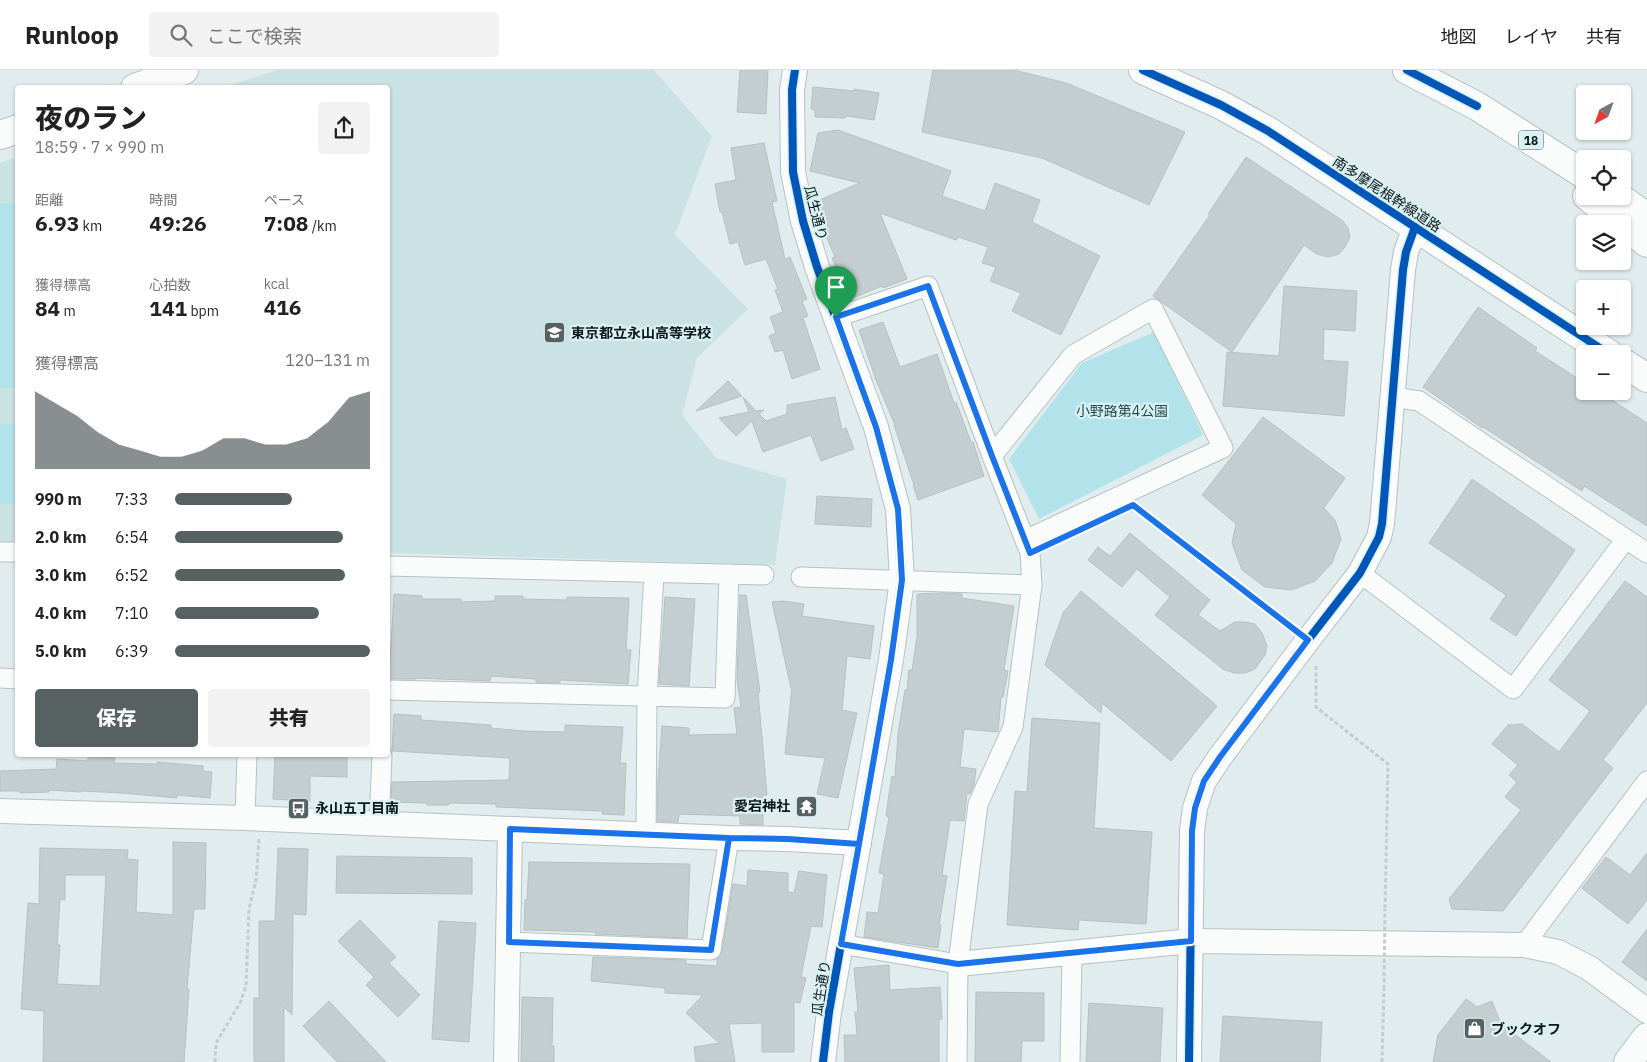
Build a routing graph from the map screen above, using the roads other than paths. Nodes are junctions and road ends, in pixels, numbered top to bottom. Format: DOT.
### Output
graph roads {
  1 [pos="184,70"];
  2 [pos="795,70"];
  3 [pos="1143,70"];
  4 [pos="1407,70"];
  5 [pos="142,85"];
  6 [pos="1477,106"];
  7 [pos="15,130"];
  8 [pos="0,135"];
  9 [pos="1576,169"];
  10 [pos="1576,188"];
  11 [pos="1599,205"];
  12 [pos="1630,205"];
  13 [pos="1647,217"];
  14 [pos="1415,227"];
  15 [pos="1647,243"];
  16 [pos="836,317"];
  17 [pos="1595,345"];
  18 [pos="1393,397"];
  19 [pos="992,456"];
  20 [pos="1626,539"];
  21 [pos="1025,540"];
  22 [pos="0,552"];
  23 [pos="15,552"];
  24 [pos="1647,553"];
  25 [pos="390,566"];
  26 [pos="654,573"];
  27 [pos="1360,573"];
  28 [pos="729,574"];
  29 [pos="764,575"];
  30 [pos="801,577"];
  31 [pos="902,580"];
  32 [pos="1032,585"];
  33 [pos="0,678"];
  34 [pos="15,679"];
  35 [pos="390,690"];
  36 [pos="647,697"];
  37 [pos="247,757"];
  38 [pos="382,757"];
  39 [pos="1647,781"];
  40 [pos="0,812"];
  41 [pos="379,824"];
  42 [pos="252,827"];
  43 [pos="510,829"];
  44 [pos="646,834"];
  45 [pos="729,838"];
  46 [pos="859,844"];
  47 [pos="1191,941"];
  48 [pos="509,942"];
  49 [pos="841,944"];
  50 [pos="1524,945"];
  51 [pos="1072,952"];
  52 [pos="958,964"];
  53 [pos="1647,1011"];
  54 [pos="1647,1037"];
  55 [pos="506,1062"];
  56 [pos="824,1062"];
  57 [pos="957,1062"];
  58 [pos="1070,1062"];
  59 [pos="1189,1062"];
  60 [pos="1628,1062"];
  1 -- 5 [label="main road"];
  2 -- 16 [label="street, 瓜生通り"];
  3 -- 14 [label="main road, 南多摩尾根幹線道路"];
  4 -- 6 [label="main road, 18"];
  6 -- 9 [label="main road, 18"];
  6 -- 10 [label="main road"];
  7 -- 8 [label="main road"];
  11 -- 15 [label="main road"];
  12 -- 13 [label="main road"];
  14 -- 17 [label="main road, 南多摩尾根幹線道路"];
  14 -- 18 [label="street"];
  16 -- 19 [label="street"];
  16 -- 31 [label="street, 瓜生通り"];
  18 -- 20 [label="street"];
  18 -- 27 [label="street"];
  19 -- 21 [label="street"];
  19 -- 21 [label="street"];
  20 -- 24 [label="street"];
  20 -- 27 [label="street"];
  21 -- 32 [label="street"];
  22 -- 23 [label="street"];
  25 -- 26 [label="street"];
  26 -- 28 [label="street"];
  26 -- 36 [label="street"];
  27 -- 47 [label="street"];
  28 -- 29 [label="street"];
  28 -- 36 [label="street"];
  30 -- 31 [label="street"];
  31 -- 32 [label="street"];
  31 -- 46 [label="street, 瓜生通り"];
  32 -- 52 [label="street"];
  33 -- 34 [label="street"];
  35 -- 36 [label="street"];
  36 -- 44 [label="street"];
  37 -- 42 [label="street"];
  38 -- 41 [label="street"];
  39 -- 50 [label="street"];
  40 -- 42 [label="street"];
  41 -- 42 [label="street"];
  41 -- 43 [label="street"];
  43 -- 44 [label="street"];
  43 -- 48 [label="street"];
  44 -- 45 [label="street"];
  45 -- 46 [label="street"];
  45 -- 48 [label="street"];
  46 -- 49 [label="street, 瓜生通り"];
  47 -- 50 [label="street"];
  47 -- 51 [label="street"];
  47 -- 59 [label="street"];
  48 -- 55 [label="street"];
  49 -- 52 [label="street"];
  49 -- 56 [label="street, 瓜生通り"];
  50 -- 53 [label="street"];
  51 -- 52 [label="street"];
  51 -- 58 [label="street"];
  52 -- 57 [label="street"];
  54 -- 60 [label="main road"];
}
